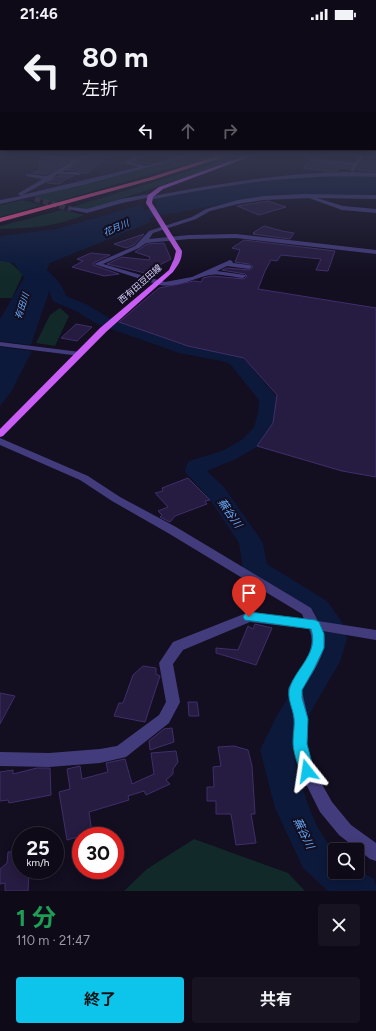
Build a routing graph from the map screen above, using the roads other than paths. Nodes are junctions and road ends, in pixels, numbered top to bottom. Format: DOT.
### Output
graph roads {
  1 [pos="30,195"];
  2 [pos="77,195"];
  3 [pos="90,195"];
  4 [pos="152,195"];
  5 [pos="167,195"];
  6 [pos="303,196"];
  7 [pos="23,197"];
  8 [pos="376,197"];
  9 [pos="35,199"];
  10 [pos="149,199"];
  11 [pos="0,202"];
  12 [pos="71,210"];
  13 [pos="376,211"];
  14 [pos="0,216"];
  15 [pos="0,220"];
  16 [pos="164,227"];
  17 [pos="172,239"];
  18 [pos="144,242"];
  19 [pos="376,252"];
  20 [pos="249,267"];
  21 [pos="208,272"];
  22 [pos="243,276"];
  23 [pos="157,282"];
  24 [pos="0,344"];
  25 [pos="80,354"];
  26 [pos="0,434"];
  27 [pos="0,441"];
  28 [pos="318,625"];
  29 [pos="376,635"];
  30 [pos="0,759"];
  31 [pos="376,853"];
  1 -- 7 [label="street"];
  2 -- 14 [label="highway"];
  3 -- 15 [label="highway"];
  4 -- 10 [label="main road"];
  5 -- 10 [label="street"];
  6 -- 8 [label="street"];
  6 -- 13 [label="street"];
  6 -- 16 [label="street"];
  7 -- 9 [label="street"];
  7 -- 11 [label="street"];
  10 -- 12 [label="street"];
  10 -- 16 [label="main road, 西有田豆田線"];
  16 -- 17 [label="main road, 西有田豆田線"];
  16 -- 18 [label="street"];
  17 -- 18 [label="street"];
  17 -- 19 [label="street"];
  17 -- 23 [label="main road, 西有田豆田線"];
  18 -- 23 [label="street"];
  20 -- 21 [label="street"];
  21 -- 22 [label="street"];
  21 -- 23 [label="street"];
  23 -- 25 [label="main road, 西有田豆田線"];
  24 -- 25 [label="street"];
  25 -- 26 [label="main road, 西有田豆田線"];
  27 -- 28 [label="street"];
  28 -- 29 [label="street"];
  28 -- 30 [label="street"];
  28 -- 31 [label="street"];
}
